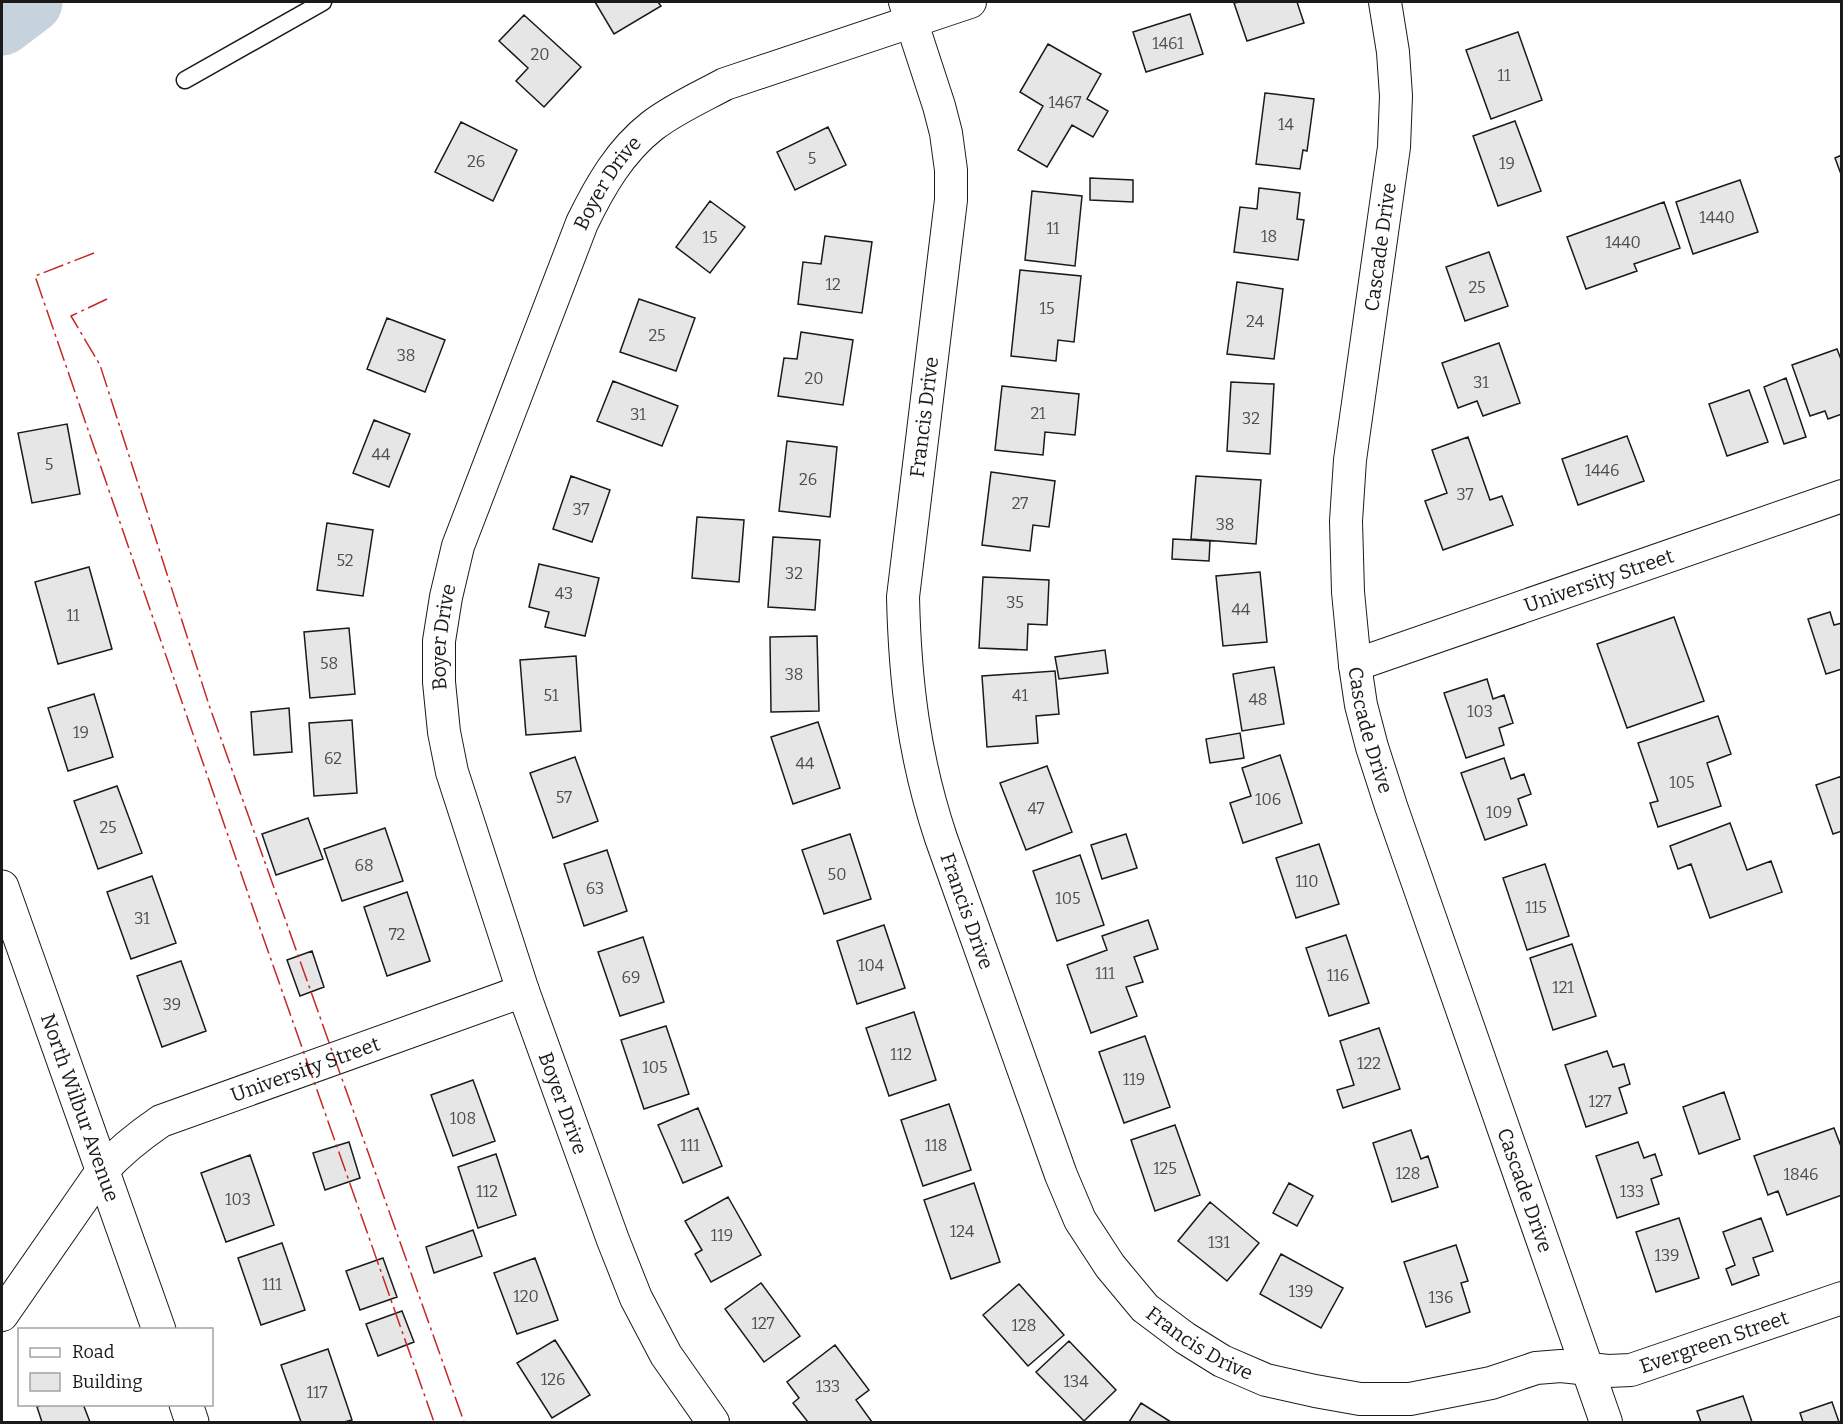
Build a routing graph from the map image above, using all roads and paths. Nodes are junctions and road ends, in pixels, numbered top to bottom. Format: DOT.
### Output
graph roads {
  1 [pos="322,2"];
  2 [pos="970,2"];
  3 [pos="1385,2"];
  4 [pos="909,12"];
  5 [pos="185,80"];
  6 [pos="1842,496"];
  7 [pos="1355,664"];
  8 [pos="2,887"];
  9 [pos="523,991"];
  10 [pos="102,1171"];
  11 [pos="1842,1298"];
  12 [pos="2,1315"];
  13 [pos="159,1328"];
  14 [pos="1586,1368"];
  15 [pos="187,1406"];
  16 [pos="192,1422"];
  17 [pos="713,1422"];
  18 [pos="1606,1422"];
  1 -- 5 [label="lane"];
  2 -- 4 [label="street, Boyer Drive"];
  3 -- 7 [label="street, Cascade Drive"];
  4 -- 9 [label="street, Boyer Drive"];
  4 -- 14 [label="street, Francis Drive"];
  6 -- 7 [label="street, University Street"];
  7 -- 14 [label="street, Cascade Drive"];
  8 -- 10 [label="main road, North Wilbur Avenue"];
  9 -- 10 [label="street, University Street"];
  9 -- 17 [label="street, Boyer Drive"];
  10 -- 12 [label="street, University Street"];
  10 -- 13 [label="main road, North Wilbur Avenue"];
  11 -- 14 [label="street, Evergreen Street"];
  14 -- 18 [label="street, Cascade Drive"];
  15 -- 16 [label="main road"];
}
